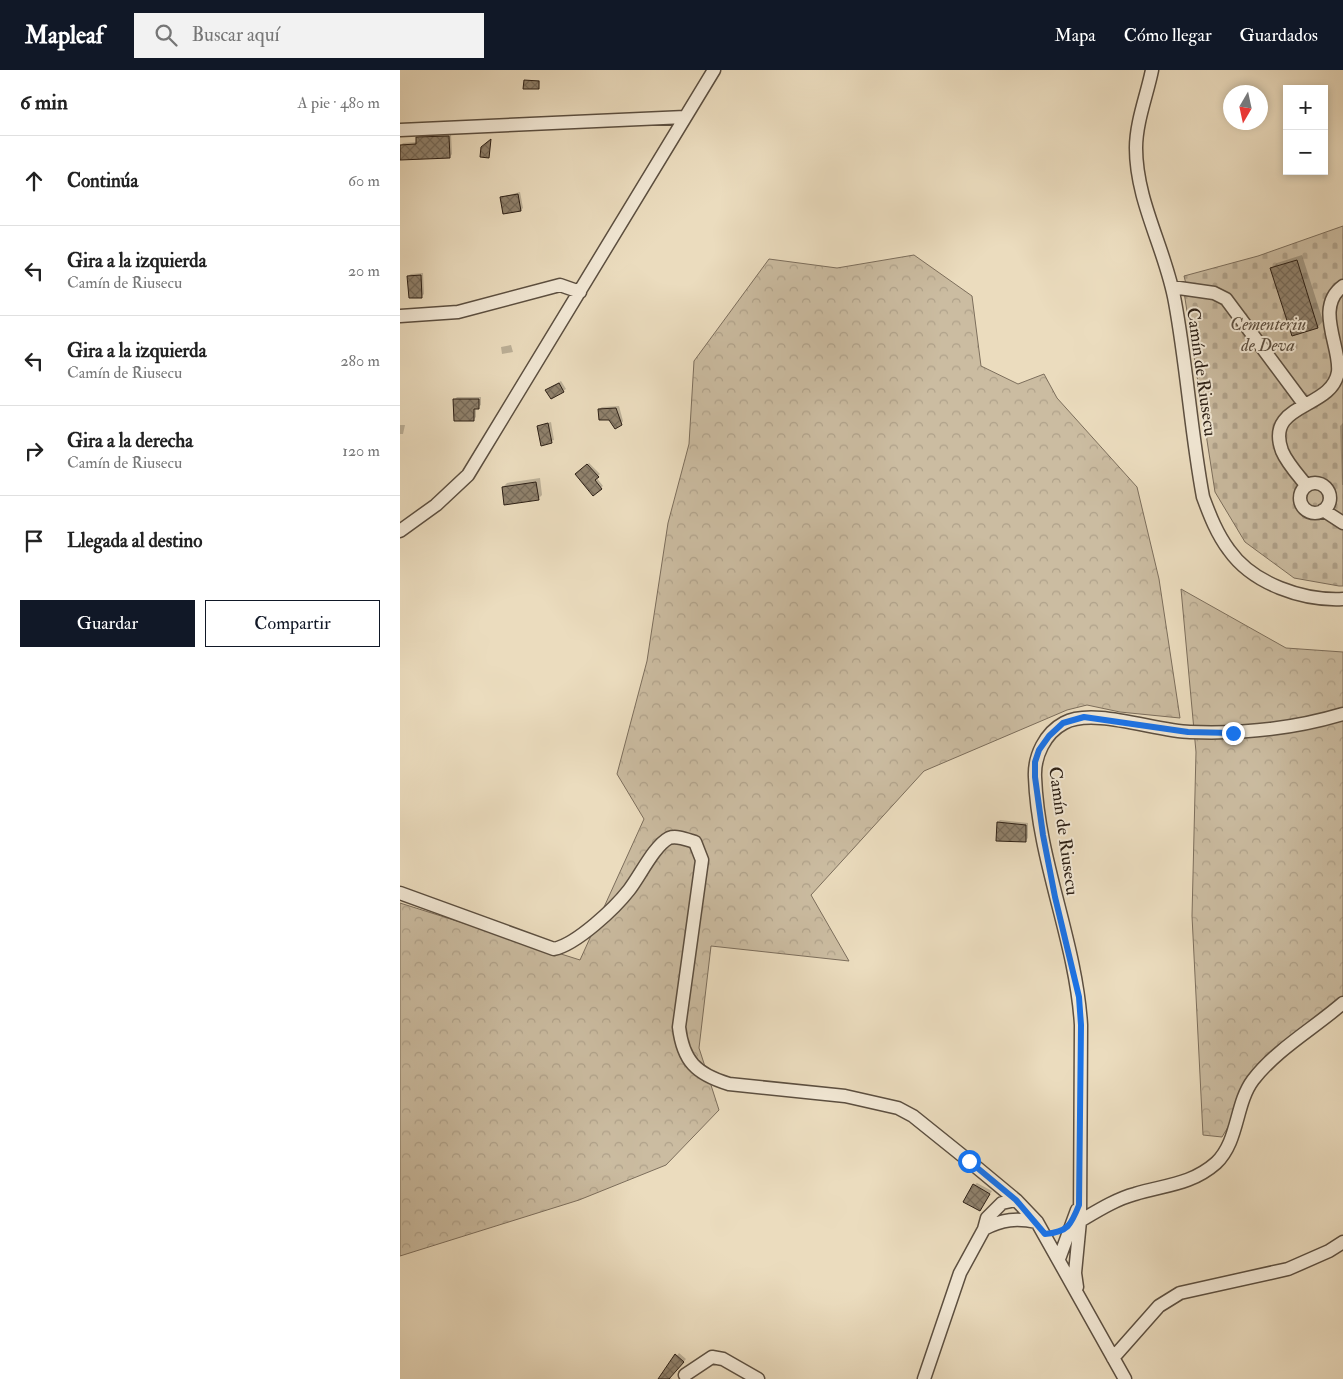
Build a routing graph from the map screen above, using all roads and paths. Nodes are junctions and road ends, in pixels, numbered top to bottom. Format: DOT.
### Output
graph roads {
  1 [pos="714,70"];
  2 [pos="1152,70"];
  3 [pos="685,117"];
  4 [pos="400,130"];
  5 [pos="1343,286"];
  6 [pos="1172,287"];
  7 [pos="580,292"];
  8 [pos="400,316"];
  9 [pos="1304,404"];
  10 [pos="1306,485"];
  11 [pos="1323,510"];
  12 [pos="1343,523"];
  13 [pos="400,532"];
  14 [pos="1343,599"];
  15 [pos="1343,714"];
  16 [pos="400,892"];
  17 [pos="1343,1003"];
  18 [pos="1016,1200"];
  19 [pos="997,1222"];
  20 [pos="1037,1222"];
  21 [pos="1076,1223"];
  22 [pos="984,1229"];
  23 [pos="1045,1234"];
  24 [pos="1078,1241"];
  25 [pos="1343,1242"];
  26 [pos="1059,1259"];
  27 [pos="1077,1292"];
  28 [pos="1113,1358"];
  29 [pos="685,1375"];
  30 [pos="758,1379"];
  31 [pos="924,1379"];
  32 [pos="1125,1379"];
  1 -- 3 [label="street"];
  2 -- 6 [label="street, Camín de Riusecu"];
  3 -- 4 [label="street"];
  3 -- 7 [label="street"];
  5 -- 9 [label="street"];
  6 -- 9 [label="street"];
  6 -- 14 [label="street, Camín de Riusecu"];
  7 -- 8 [label="street"];
  7 -- 13 [label="street"];
  9 -- 10 [label="street"];
  10 -- 11 [label="street"];
  10 -- 11 [label="street"];
  11 -- 12 [label="street"];
  15 -- 21 [label="street, Camín de Riusecu"];
  16 -- 18 [label="street"];
  17 -- 21 [label="street"];
  18 -- 19 [label="street"];
  18 -- 20 [label="street"];
  18 -- 22 [label="street"];
  19 -- 20 [label="street"];
  19 -- 22 [label="street"];
  20 -- 23 [label="street"];
  21 -- 23 [label="street"];
  21 -- 24 [label="street, Camín de Riusecu"];
  21 -- 26 [label="street, Camín de Riusecu"];
  22 -- 31 [label="street"];
  23 -- 26 [label="street"];
  24 -- 26 [label="street"];
  24 -- 27 [label="street, Camín de Riusecu"];
  25 -- 28 [label="street"];
  26 -- 27 [label="street"];
  27 -- 28 [label="street"];
  28 -- 32 [label="street"];
  29 -- 30 [label="street"];
}
